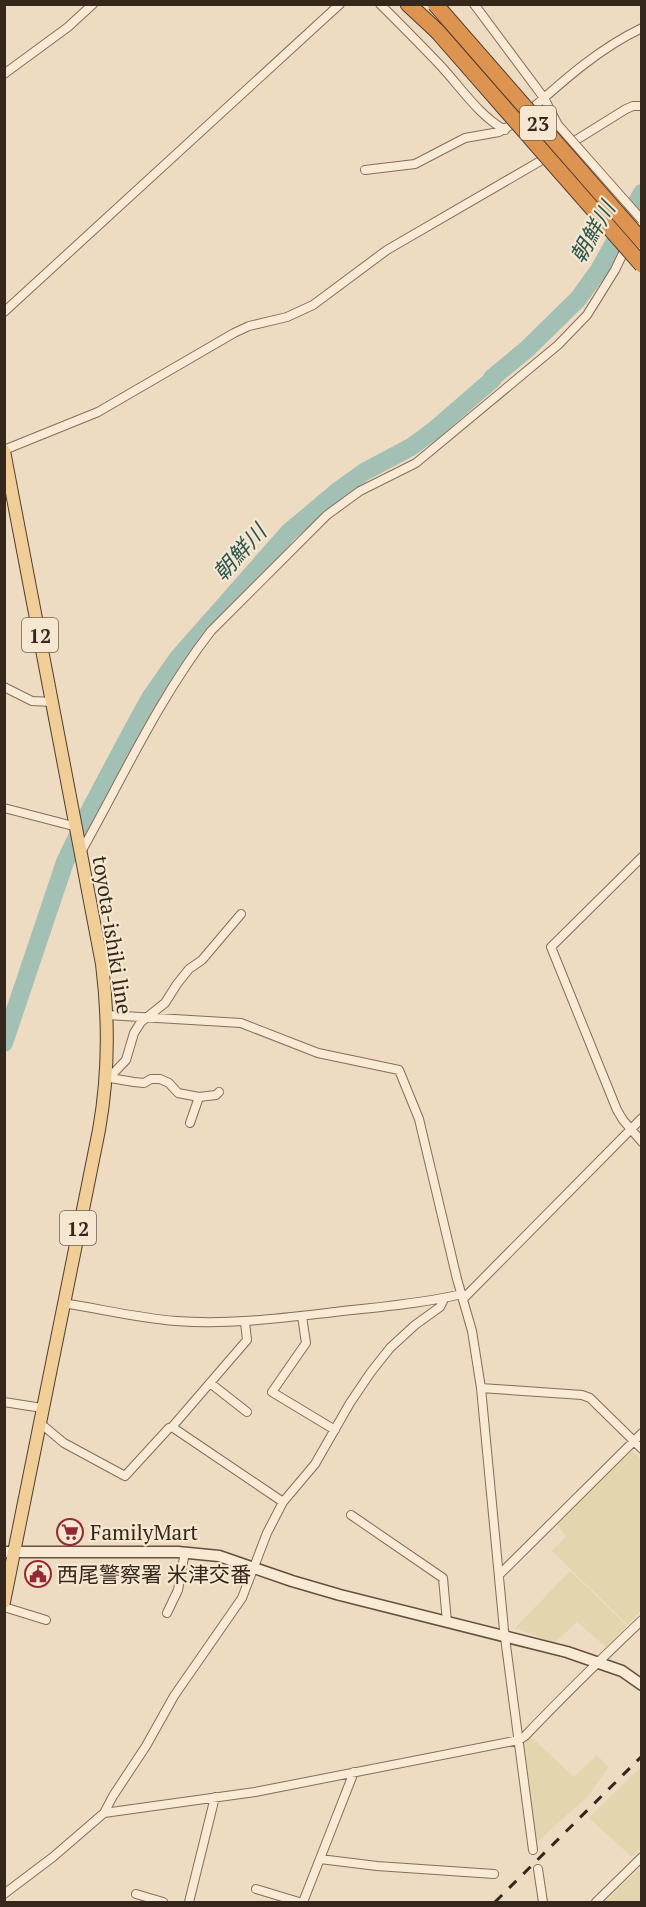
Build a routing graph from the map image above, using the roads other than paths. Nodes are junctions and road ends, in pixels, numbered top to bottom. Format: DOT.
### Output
graph roads {
  1 [pos="93,4"];
  2 [pos="339,4"];
  3 [pos="380,4"];
  4 [pos="408,4"];
  5 [pos="415,4"];
  6 [pos="435,4"];
  7 [pos="444,4"];
  8 [pos="474,4"];
  9 [pos="642,28"];
  10 [pos="437,31"];
  11 [pos="494,72"];
  12 [pos="4,74"];
  13 [pos="544,98"];
  14 [pos="642,106"];
  15 [pos="505,130"];
  16 [pos="365,170"];
  17 [pos="642,220"];
  18 [pos="642,241"];
  19 [pos="642,264"];
  20 [pos="4,312"];
  21 [pos="4,451"];
  22 [pos="4,687"];
  23 [pos="53,702"];
  24 [pos="4,808"];
  25 [pos="76,823"];
  26 [pos="81,850"];
  27 [pos="642,857"];
  28 [pos="242,914"];
  29 [pos="108,1015"];
  30 [pos="148,1016"];
  31 [pos="108,1079"];
  32 [pos="219,1092"];
  33 [pos="199,1097"];
  34 [pos="642,1118"];
  35 [pos="190,1123"];
  36 [pos="630,1129"];
  37 [pos="642,1142"];
  38 [pos="462,1296"];
  39 [pos="444,1299"];
  40 [pos="63,1303"];
  41 [pos="302,1316"];
  42 [pos="245,1322"];
  43 [pos="210,1383"];
  44 [pos="481,1388"];
  45 [pos="4,1402"];
  46 [pos="42,1408"];
  47 [pos="247,1412"];
  48 [pos="40,1423"];
  49 [pos="172,1427"];
  50 [pos="335,1431"];
  51 [pos="642,1433"];
  52 [pos="633,1441"];
  53 [pos="642,1449"];
  54 [pos="283,1502"];
  55 [pos="351,1515"];
  56 [pos="9,1552"];
  57 [pos="185,1552"];
  58 [pos="253,1568"];
  59 [pos="499,1575"];
  60 [pos="4,1602"];
  61 [pos="4,1606"];
  62 [pos="167,1613"];
  63 [pos="46,1620"];
  64 [pos="642,1620"];
  65 [pos="447,1622"];
  66 [pos="506,1637"];
  67 [pos="599,1663"];
  68 [pos="642,1684"];
  69 [pos="519,1740"];
  70 [pos="354,1772"];
  71 [pos="215,1797"];
  72 [pos="104,1813"];
  73 [pos="533,1850"];
  74 [pos="642,1857"];
  75 [pos="320,1858"];
  76 [pos="538,1869"];
  77 [pos="494,1874"];
  78 [pos="256,1888"];
  79 [pos="4,1894"];
  80 [pos="136,1894"];
  81 [pos="163,1902"];
  82 [pos="189,1902"];
  83 [pos="301,1902"];
  84 [pos="543,1902"];
  85 [pos="596,1902"];
  1 -- 12 [label="street"];
  2 -- 20 [label="street"];
  3 -- 15 [label="street"];
  4 -- 10 [label="highway, 23"];
  5 -- 10 [label="highway, 23"];
  6 -- 11 [label="highway, 23, bridge"];
  7 -- 11 [label="highway, 23, bridge"];
  8 -- 13 [label="street"];
  9 -- 13 [label="street"];
  10 -- 19 [label="highway, 23, bridge"];
  11 -- 18 [label="highway, 23, bridge"];
  13 -- 15 [label="street"];
  13 -- 17 [label="street, bridge"];
  14 -- 21 [label="street"];
  15 -- 16 [label="street"];
  17 -- 26 [label="street"];
  21 -- 23 [label="main road, toyota-ishiki line / 12"];
  22 -- 23 [label="street"];
  23 -- 25 [label="main road, toyota-ishiki line / 12"];
  24 -- 25 [label="street"];
  25 -- 26 [label="main road, toyota-ishiki line / 12"];
  26 -- 29 [label="main road, toyota-ishiki line / 12"];
  27 -- 36 [label="street"];
  28 -- 30 [label="street"];
  29 -- 30 [label="street"];
  29 -- 31 [label="main road, toyota-ishiki line / 12"];
  30 -- 31 [label="street"];
  30 -- 38 [label="street"];
  31 -- 33 [label="street"];
  31 -- 40 [label="main road, toyota-ishiki line / 12"];
  32 -- 33 [label="street"];
  33 -- 35 [label="street"];
  34 -- 36 [label="street"];
  36 -- 37 [label="street"];
  36 -- 38 [label="street"];
  38 -- 39 [label="street"];
  38 -- 44 [label="street"];
  39 -- 41 [label="street"];
  39 -- 50 [label="street"];
  40 -- 42 [label="street"];
  40 -- 46 [label="main road, toyota-ishiki line / 12"];
  41 -- 42 [label="street"];
  41 -- 50 [label="street"];
  42 -- 43 [label="street"];
  43 -- 47 [label="street"];
  43 -- 49 [label="street"];
  44 -- 52 [label="street"];
  44 -- 59 [label="street"];
  45 -- 46 [label="street"];
  46 -- 48 [label="main road, toyota-ishiki line / 12"];
  48 -- 49 [label="street"];
  48 -- 56 [label="main road, toyota-ishiki line / 12"];
  49 -- 54 [label="street"];
  50 -- 54 [label="street"];
  51 -- 52 [label="street"];
  52 -- 53 [label="street"];
  52 -- 59 [label="street"];
  54 -- 58 [label="street"];
  55 -- 65 [label="street"];
  56 -- 57 [label="street"];
  56 -- 60 [label="main road, toyota-ishiki line / 12"];
  57 -- 58 [label="street"];
  57 -- 62 [label="street"];
  58 -- 65 [label="street"];
  58 -- 72 [label="street"];
  59 -- 66 [label="street"];
  61 -- 63 [label="street"];
  64 -- 67 [label="street"];
  65 -- 66 [label="street"];
  66 -- 67 [label="street"];
  66 -- 69 [label="street"];
  67 -- 68 [label="street"];
  67 -- 69 [label="street"];
  69 -- 70 [label="street"];
  69 -- 73 [label="street"];
  70 -- 71 [label="street"];
  70 -- 75 [label="street"];
  71 -- 72 [label="street"];
  71 -- 82 [label="street"];
  72 -- 79 [label="street"];
  74 -- 85 [label="street"];
  75 -- 77 [label="street"];
  75 -- 83 [label="street"];
  76 -- 84 [label="street"];
  78 -- 83 [label="street"];
  80 -- 81 [label="street"];
}
